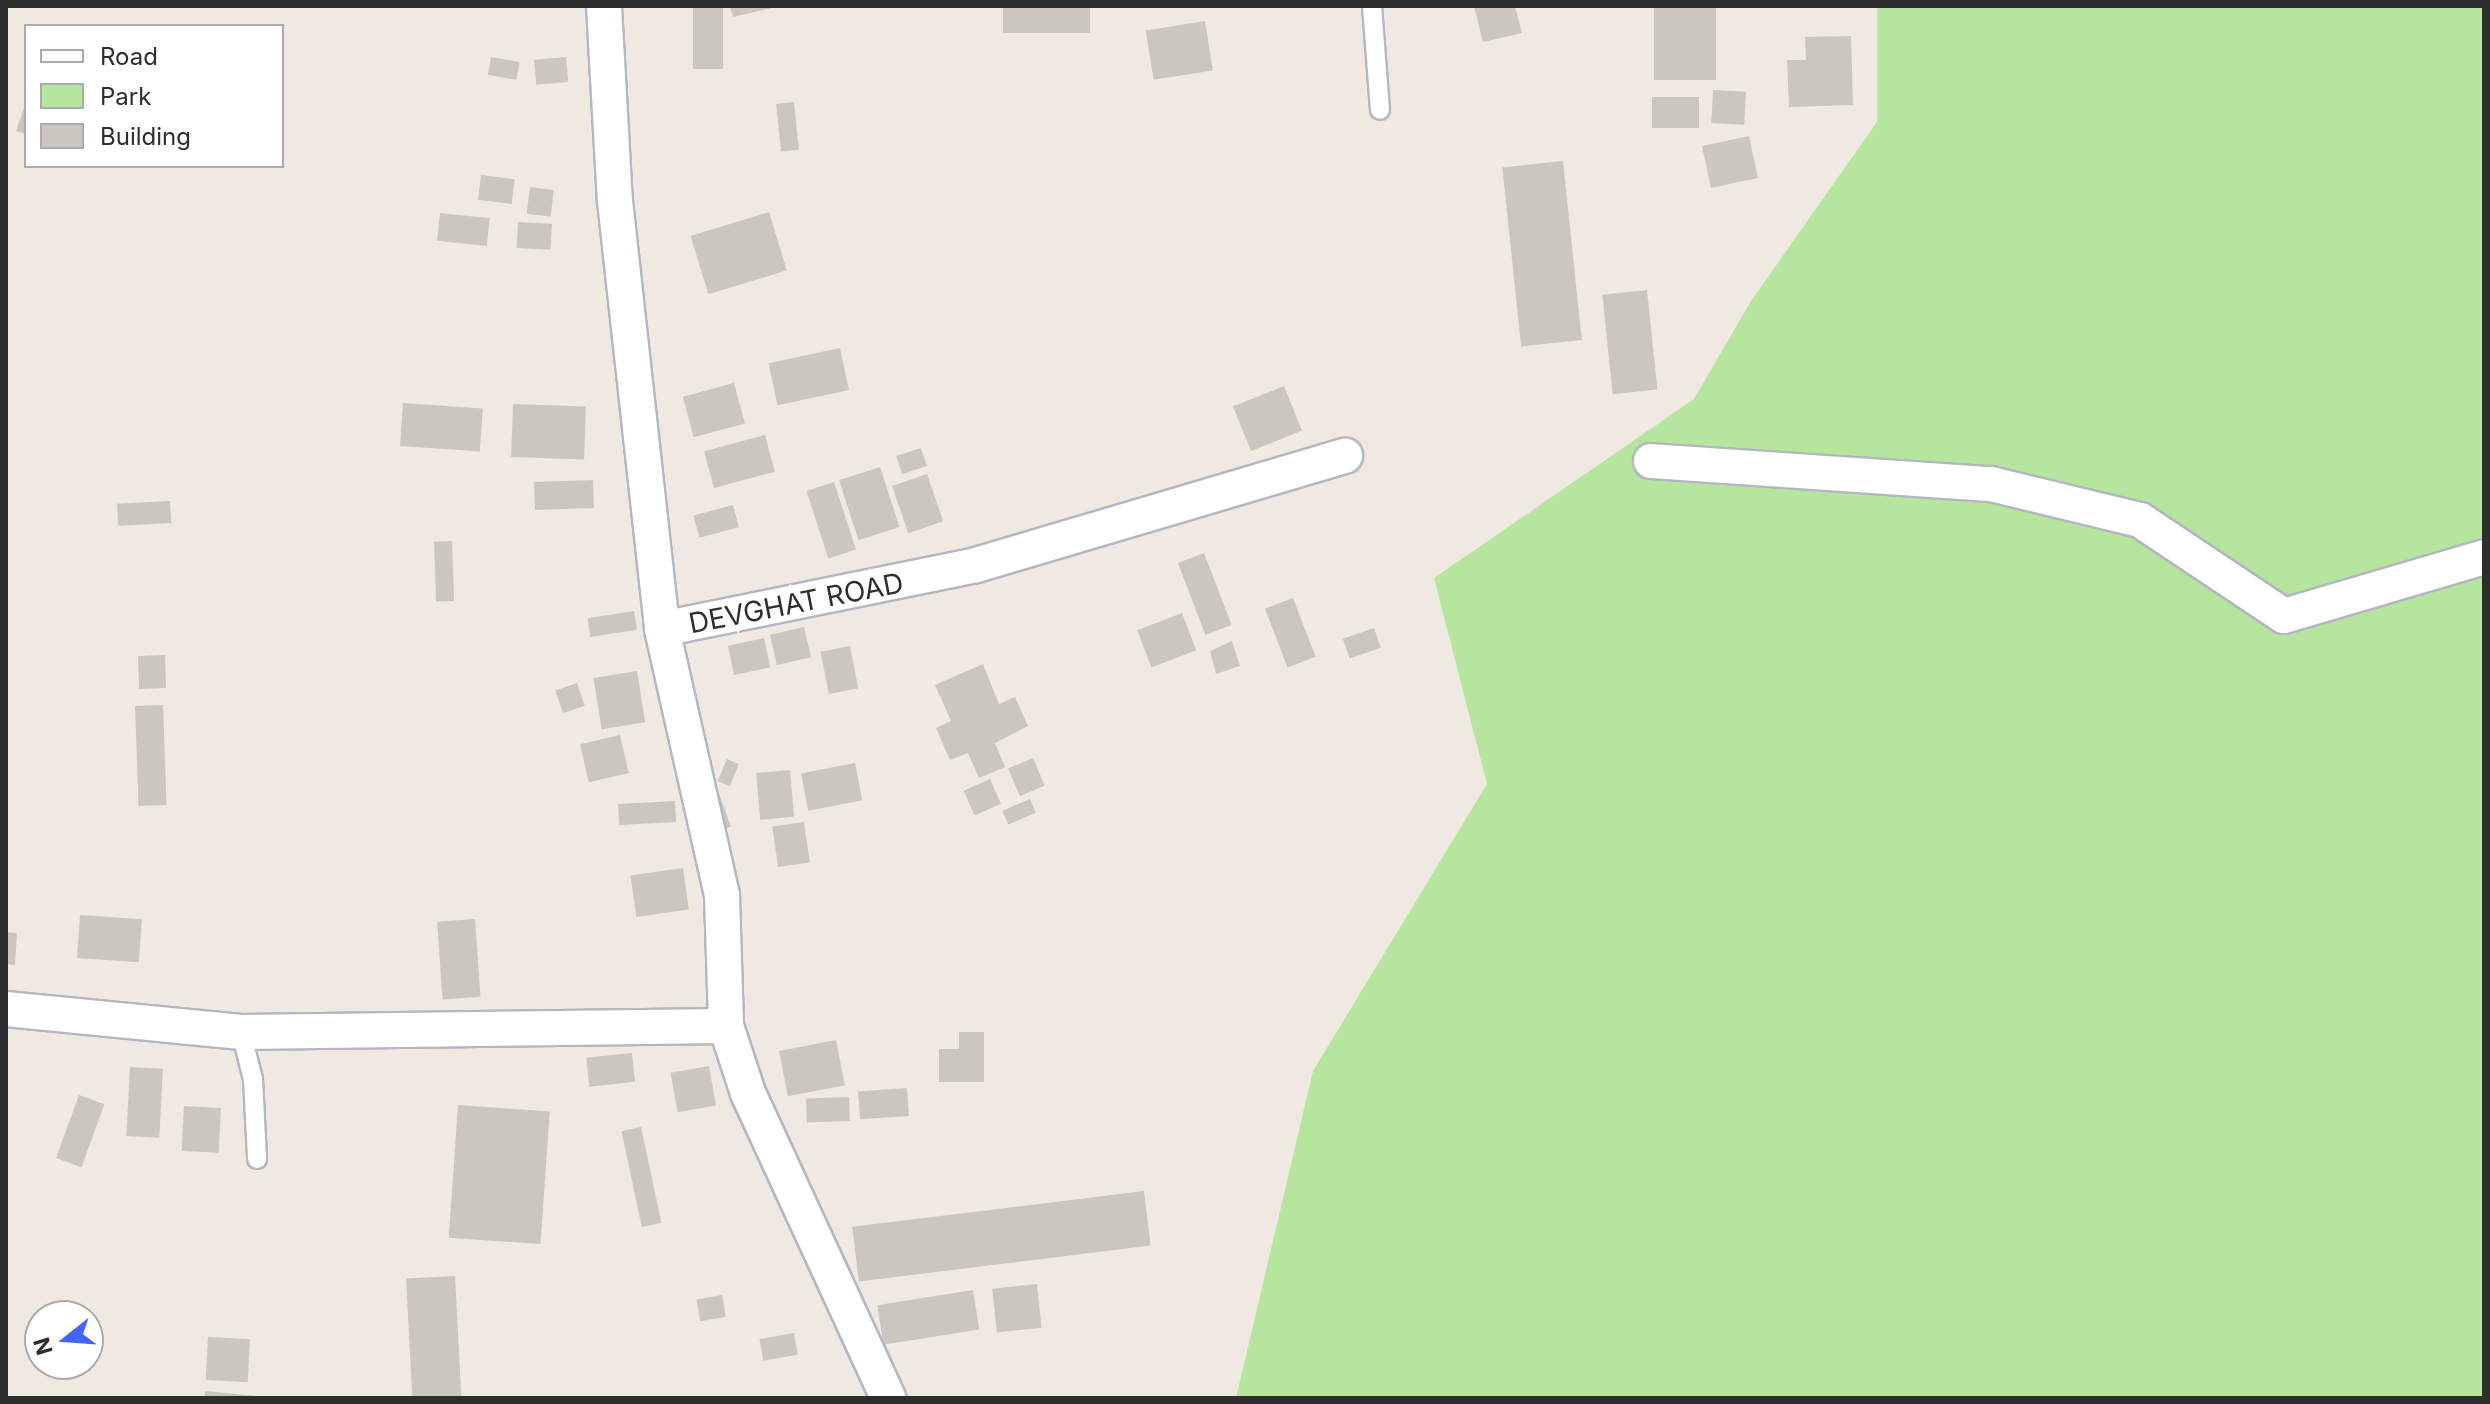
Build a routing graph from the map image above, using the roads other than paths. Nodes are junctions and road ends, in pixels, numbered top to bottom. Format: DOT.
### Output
graph roads {
  1 [pos="604,6"];
  2 [pos="1372,6"];
  3 [pos="1380,110"];
  4 [pos="1345,456"];
  5 [pos="1651,461"];
  6 [pos="2484,557"];
  7 [pos="662,629"];
  8 [pos="6,1009"];
  9 [pos="726,1026"];
  10 [pos="241,1032"];
  11 [pos="257,1159"];
  12 [pos="888,1398"];
  1 -- 7 [label="street, DEVGHAT ROAD"];
  2 -- 3 [label="lane"];
  4 -- 7 [label="street, DEVGHAT ROAD"];
  5 -- 6 [label="street"];
  7 -- 9 [label="street"];
  8 -- 10 [label="street"];
  9 -- 10 [label="street"];
  9 -- 12 [label="street"];
  10 -- 11 [label="lane"];
}
